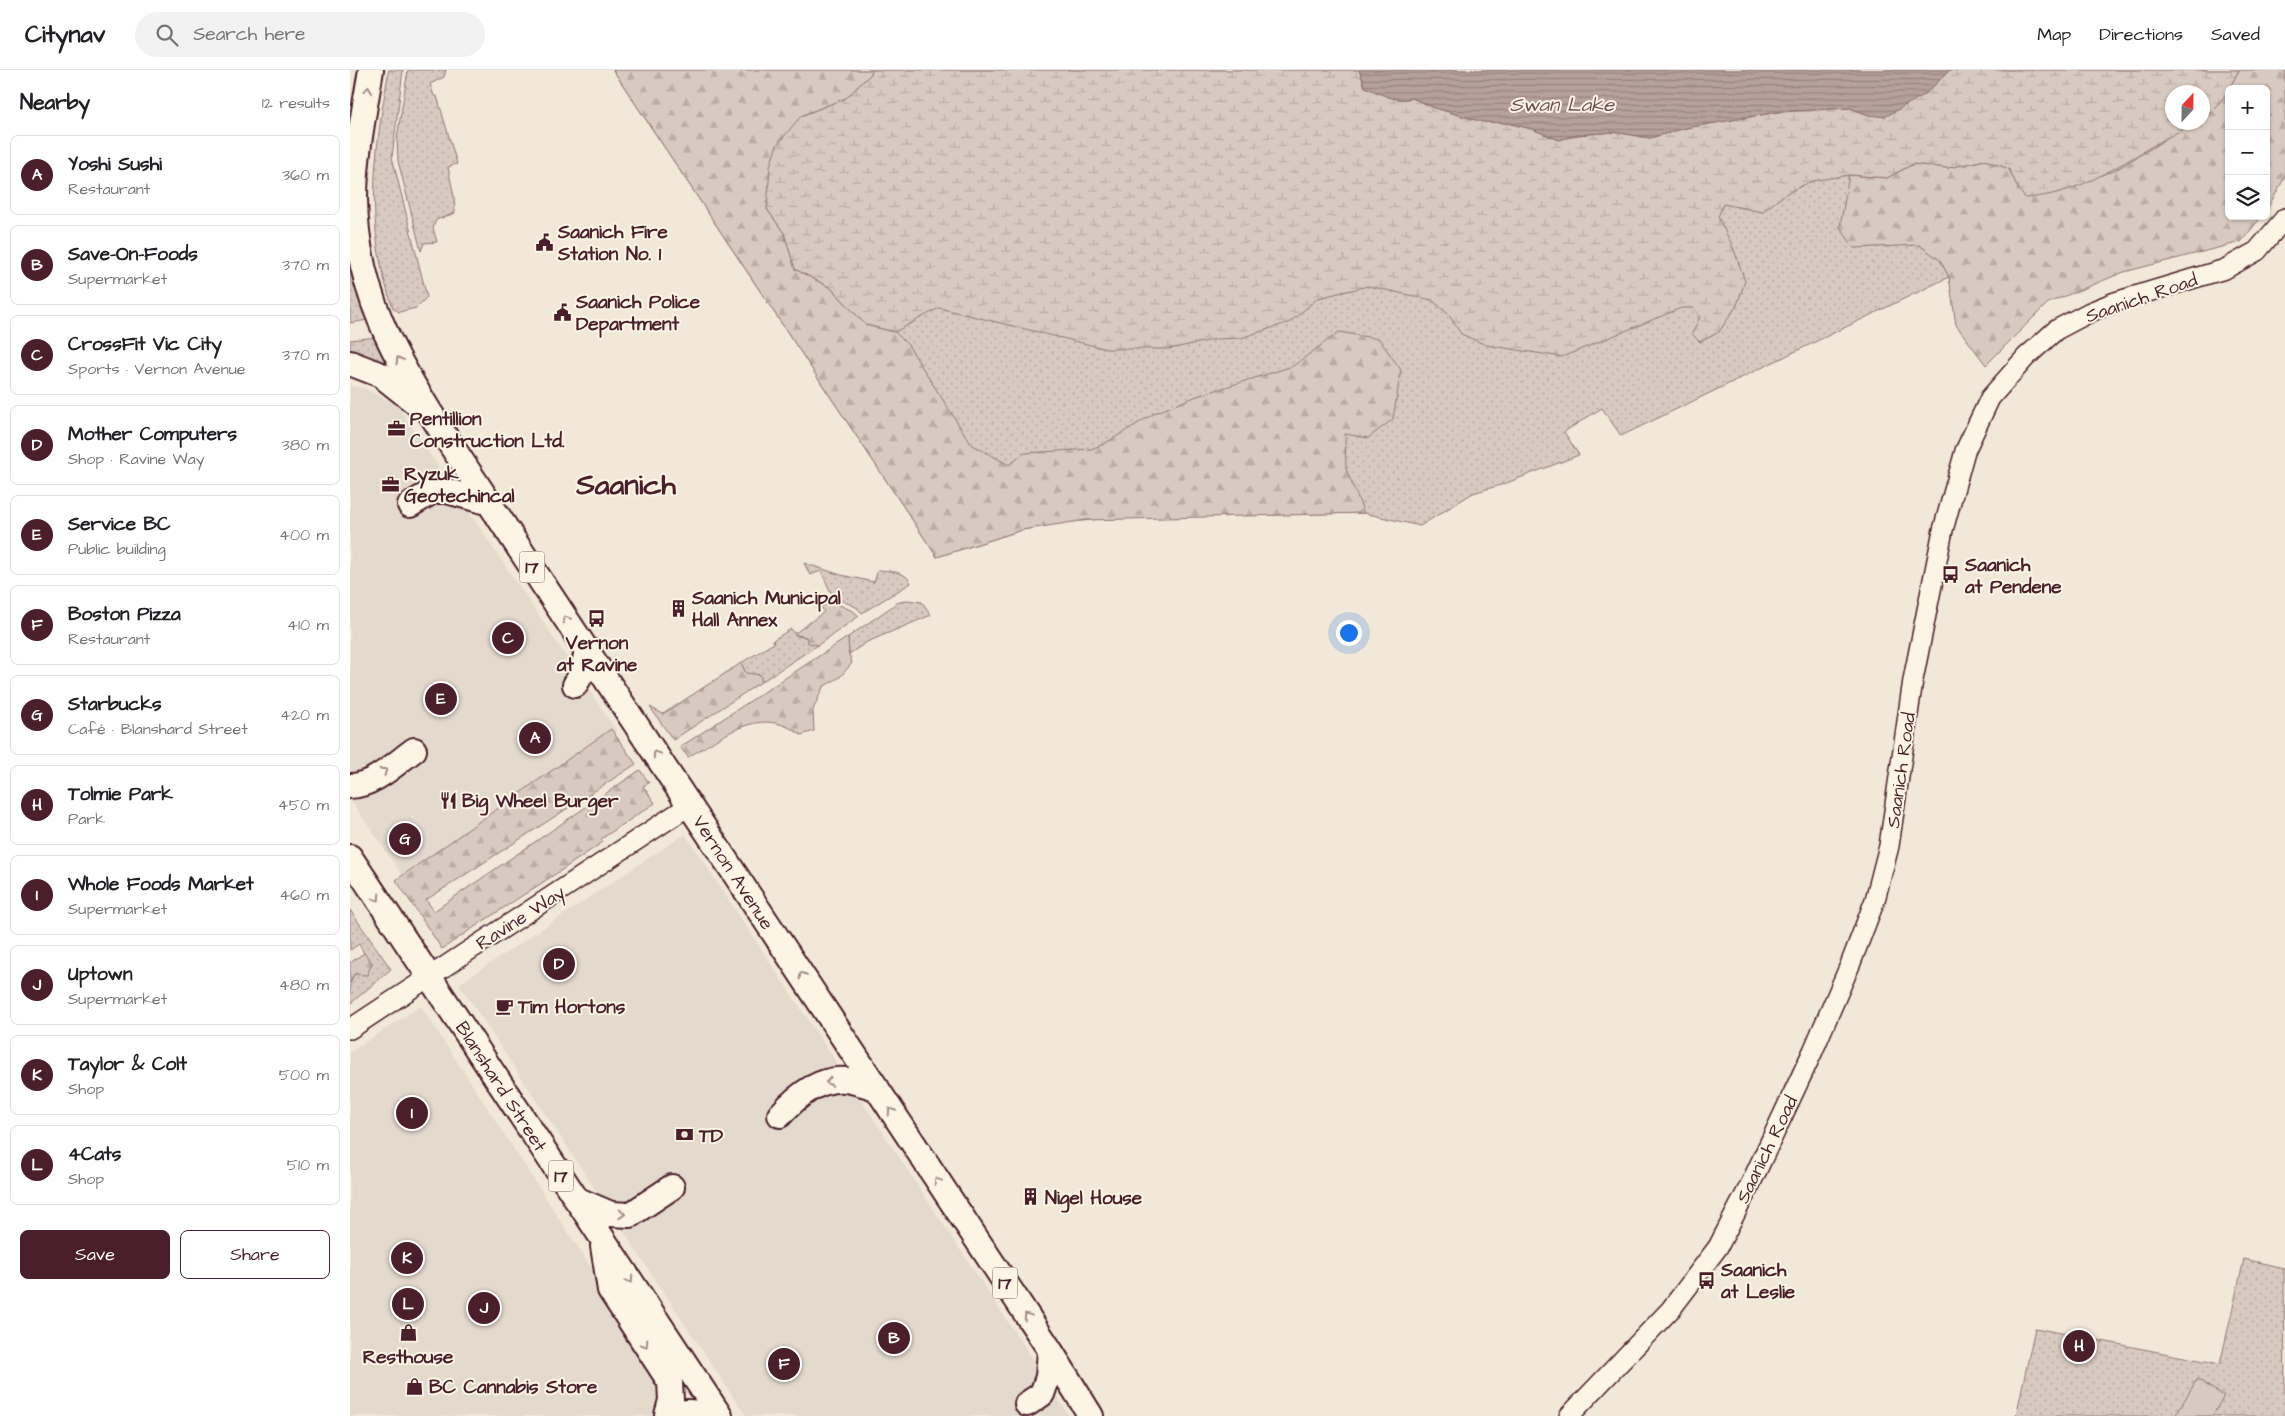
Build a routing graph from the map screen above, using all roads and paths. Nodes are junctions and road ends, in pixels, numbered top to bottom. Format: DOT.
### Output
graph roads {
  1 [pos="371,70"];
  2 [pos="2285,218"];
  3 [pos="350,363"];
  4 [pos="433,417"];
  5 [pos="490,503"];
  6 [pos="410,505"];
  7 [pos="587,651"];
  8 [pos="575,685"];
  9 [pos="414,750"];
  10 [pos="350,786"];
  11 [pos="690,805"];
  12 [pos="350,857"];
  13 [pos="429,977"];
  14 [pos="350,1029"];
  15 [pos="877,1088"];
  16 [pos="780,1115"];
  17 [pos="672,1187"];
  18 [pos="576,1199"];
  19 [pos="601,1237"];
  20 [pos="1050,1350"];
  21 [pos="1027,1404"];
  22 [pos="704,1416"];
  23 [pos="720,1416"];
  24 [pos="1092,1416"];
  25 [pos="1569,1416"];
  4 -- 1 [label="highway, Vernon Avenue / 17, one-way"];
  2 -- 25 [label="main road, Saanich Road"];
  3 -- 4 [label="highway"];
  4 -- 5 [label="highway, Vernon Avenue / 17"];
  5 -- 6 [label="highway"];
  7 -- 5 [label="highway, Vernon Avenue / 17, one-way"];
  7 -- 8 [label="highway"];
  11 -- 7 [label="highway, Vernon Avenue / 17, one-way"];
  10 -- 9 [label="highway, one-way"];
  11 -- 13 [label="main road, Ravine Way"];
  15 -- 11 [label="highway, Vernon Avenue / 17, one-way"];
  12 -- 13 [label="highway, Blanshard Street / 17, one-way"];
  13 -- 14 [label="main road, Ravine Way"];
  13 -- 18 [label="highway, Blanshard Street / 17"];
  15 -- 16 [label="highway, one-way"];
  20 -- 15 [label="highway, Vernon Avenue / 17, one-way"];
  18 -- 17 [label="highway, one-way"];
  18 -- 19 [label="highway, Blanshard Street / 17"];
  19 -- 22 [label="highway, one-way"];
  19 -- 23 [label="highway, Blanshard Street / 17, one-way"];
  20 -- 21 [label="highway"];
  20 -- 24 [label="highway, Vernon Avenue / 17"];
}
